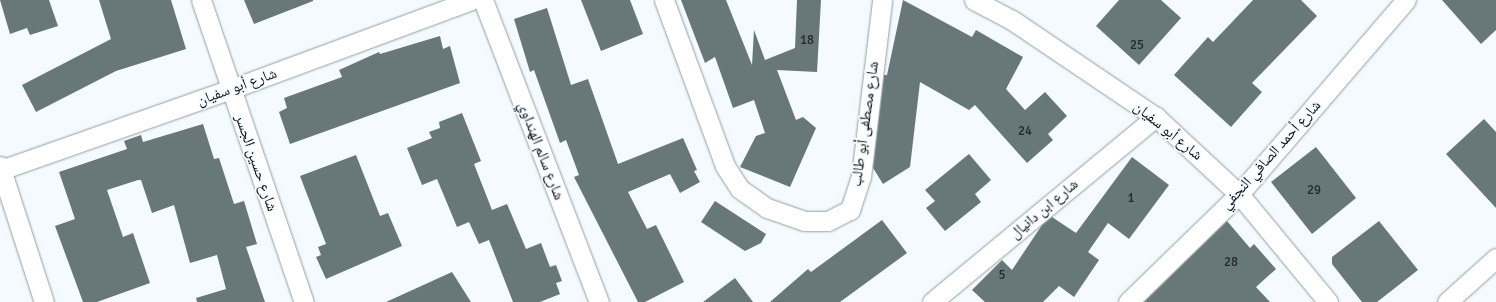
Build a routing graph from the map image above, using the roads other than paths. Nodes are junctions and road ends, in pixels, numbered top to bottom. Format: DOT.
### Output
graph roads {
  1 [pos="201,0"];
  2 [pos="471,0"];
  3 [pos="483,0"];
  4 [pos="664,0"];
  5 [pos="882,0"];
  6 [pos="974,0"];
  7 [pos="1406,0"];
  8 [pos="231,89"];
  9 [pos="1156,117"];
  10 [pos="1,168"];
  11 [pos="1239,194"];
  12 [pos="1496,258"];
  13 [pos="44,302"];
  14 [pos="304,302"];
  15 [pos="600,302"];
  16 [pos="932,302"];
  17 [pos="1128,302"];
  18 [pos="1328,302"];
  19 [pos="1447,302"];
  1 -- 8 [label="street, شارع حسين الجسر"];
  2 -- 8 [label="street, شارع أبو سفيان"];
  3 -- 15 [label="street, شارع سالم الهنداوي"];
  4 -- 5 [label="street, شارع مصطفى أبو طالب"];
  6 -- 9 [label="street, شارع أبو سفيان"];
  7 -- 11 [label="street, شارع أحمد الصافي النجفي"];
  8 -- 10 [label="street, شارع أبو سفيان"];
  8 -- 14 [label="street, شارع حسين الجسر"];
  9 -- 11 [label="street, شارع أبو سفيان"];
  9 -- 16 [label="street, شارع ابن دانيال"];
  10 -- 13 [label="street"];
  11 -- 17 [label="street, شارع أحمد الصافي النجفي"];
  11 -- 18 [label="street, شارع أبو سفيان"];
  12 -- 19 [label="street"];
}
